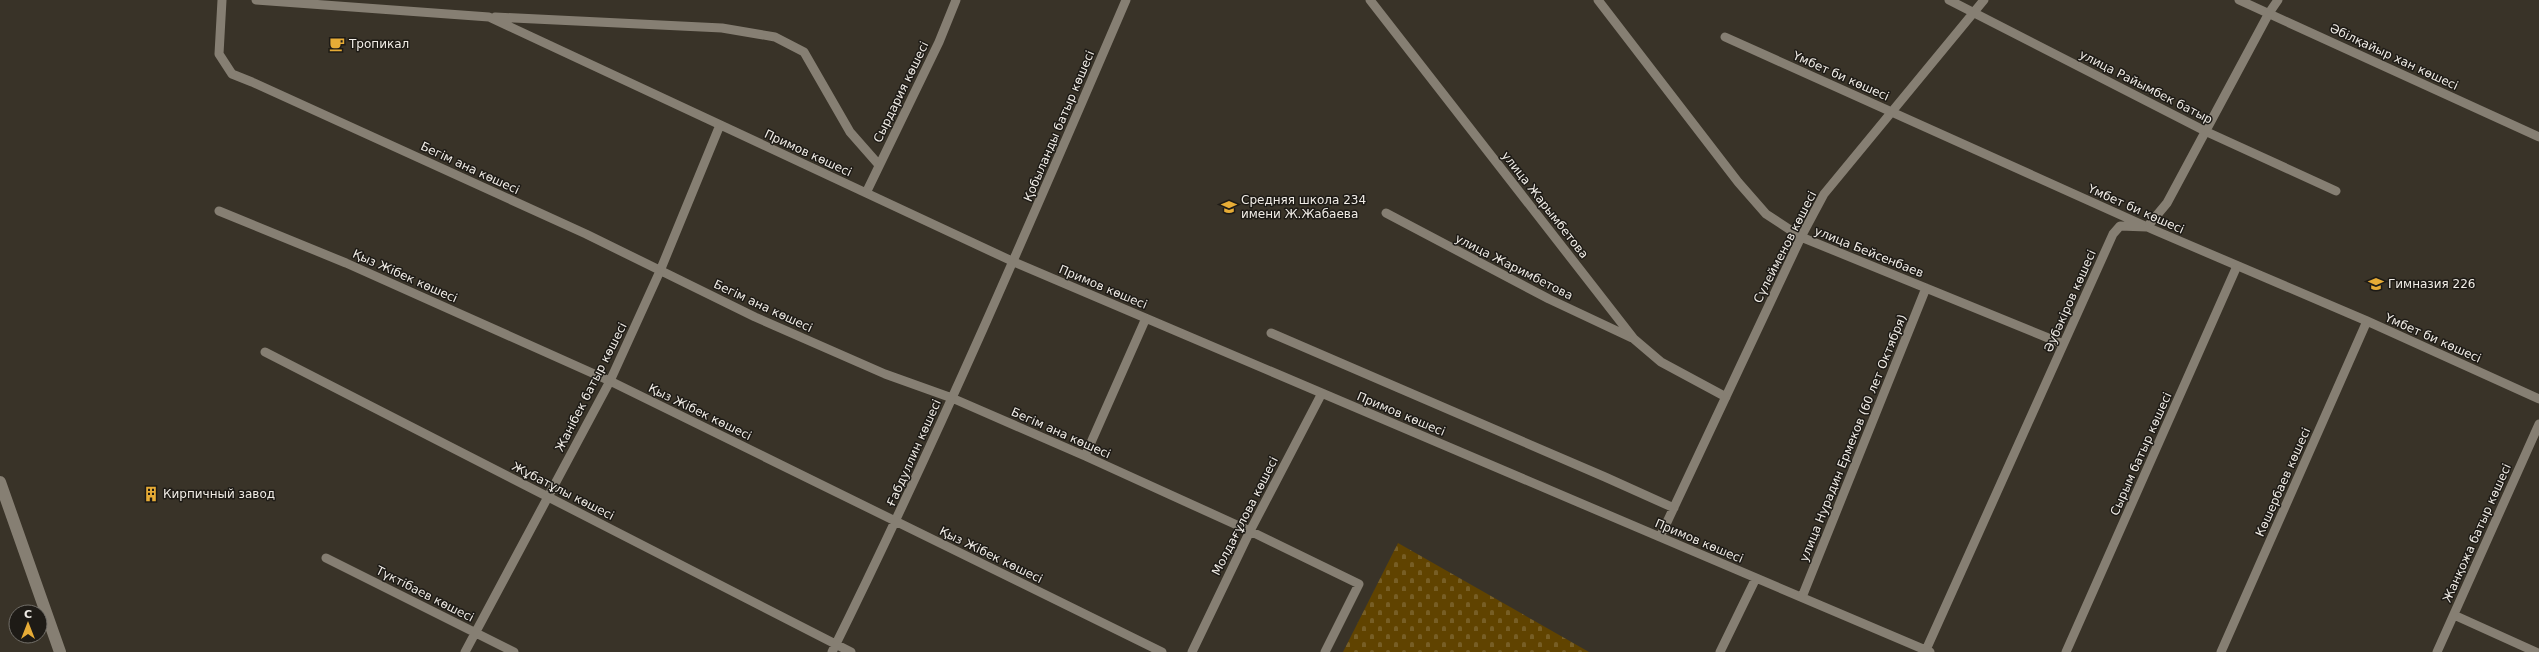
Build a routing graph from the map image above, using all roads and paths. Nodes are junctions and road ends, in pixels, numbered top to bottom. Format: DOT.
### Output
graph roads {
  1 [pos="222,0"];
  2 [pos="256,0"];
  3 [pos="956,0"];
  4 [pos="1126,0"];
  5 [pos="1370,0"];
  6 [pos="1598,0"];
  7 [pos="1949,0"];
  8 [pos="1984,0"];
  9 [pos="2239,0"];
  10 [pos="2278,0"];
  11 [pos="1974,13"];
  12 [pos="2269,13"];
  13 [pos="489,17"];
  14 [pos="1725,37"];
  15 [pos="1890,112"];
  16 [pos="720,125"];
  17 [pos="2207,132"];
  18 [pos="2539,137"];
  19 [pos="879,166"];
  20 [pos="2336,191"];
  21 [pos="866,193"];
  22 [pos="219,211"];
  23 [pos="1386,213"];
  24 [pos="2147,227"];
  25 [pos="1801,237"];
  26 [pos="1014,262"];
  27 [pos="2237,266"];
  28 [pos="660,271"];
  29 [pos="1926,288"];
  30 [pos="1146,318"];
  31 [pos="2367,321"];
  32 [pos="1271,333"];
  33 [pos="1634,338"];
  34 [pos="2064,344"];
  35 [pos="265,352"];
  36 [pos="610,381"];
  37 [pos="1322,393"];
  38 [pos="1726,397"];
  39 [pos="952,398"];
  40 [pos="2539,399"];
  41 [pos="2539,424"];
  42 [pos="1084,456"];
  43 [pos="0,482"];
  44 [pos="548,497"];
  45 [pos="1674,508"];
  46 [pos="896,523"];
  47 [pos="1250,531"];
  48 [pos="1660,537"];
  49 [pos="326,558"];
  50 [pos="1756,578"];
  51 [pos="1802,597"];
  52 [pos="2454,615"];
  53 [pos="475,633"];
  54 [pos="834,648"];
  55 [pos="1927,651"];
  56 [pos="60,652"];
  57 [pos="465,652"];
  58 [pos="514,652"];
  59 [pos="851,652"];
  60 [pos="1162,652"];
  61 [pos="1192,652"];
  62 [pos="1325,652"];
  63 [pos="1720,652"];
  64 [pos="2066,652"];
  65 [pos="2221,652"];
  66 [pos="2437,652"];
  67 [pos="2536,652"];
  1 -- 28 [label="street, Бегім ана көшесі"];
  2 -- 13 [label="street, Примов көшесі"];
  3 -- 19 [label="street, Сырдария көшесі"];
  4 -- 26 [label="street, Қобыланды батыр көшесі"];
  5 -- 33 [label="street, улица Жарымбетова"];
  6 -- 25 [label="street, улица Бейсенбаев"];
  7 -- 11 [label="street, улица Райымбек батыр"];
  8 -- 11 [label="street, Сүлейменов көшесі"];
  9 -- 12 [label="street, Әбілқайыр хан көшесі"];
  10 -- 12 [label="street"];
  11 -- 15 [label="street, Сүлейменов көшесі"];
  11 -- 17 [label="street, улица Райымбек батыр"];
  12 -- 17 [label="street"];
  12 -- 18 [label="street, Әбілқайыр хан көшесі"];
  13 -- 16 [label="street, Примов көшесі"];
  13 -- 19 [label="street"];
  14 -- 15 [label="street, Үмбет би көшесі"];
  15 -- 24 [label="street, Үмбет би көшесі"];
  15 -- 25 [label="street, Сүлейменов көшесі"];
  16 -- 21 [label="street, Примов көшесі"];
  16 -- 28 [label="street, Жанібек батыр көшесі"];
  17 -- 20 [label="street, улица Райымбек батыр"];
  17 -- 24 [label="street"];
  19 -- 21 [label="street, Сырдария көшесі"];
  21 -- 26 [label="street, Примов көшесі"];
  22 -- 36 [label="street, Қыз Жібек көшесі"];
  23 -- 33 [label="street, улица Жаримбетова"];
  24 -- 27 [label="street, Үмбет би көшесі"];
  24 -- 34 [label="street, Әубәкіров көшесі"];
  25 -- 29 [label="street, улица Бейсенбаев"];
  25 -- 38 [label="street, Сүлейменов көшесі"];
  26 -- 30 [label="street, Примов көшесі"];
  26 -- 39 [label="street, Ғабдуллин көшесі"];
  27 -- 31 [label="street, Үмбет би көшесі"];
  27 -- 64 [label="street, Сырым батыр көшесі"];
  28 -- 36 [label="street, Жанібек батыр көшесі"];
  28 -- 39 [label="street, Бегім ана көшесі"];
  29 -- 34 [label="street, улица Бейсенбаев"];
  29 -- 51 [label="street, улица Нурадин Ермеков (60 лет Октября)"];
  30 -- 37 [label="street, Примов көшесі"];
  30 -- 42 [label="street"];
  31 -- 40 [label="street, Үмбет би көшесі"];
  31 -- 65 [label="street, Көшербаев көшесі"];
  32 -- 45 [label="street"];
  33 -- 38 [label="street, улица Жарымбетова"];
  34 -- 55 [label="street, Әубәкіров көшесі"];
  35 -- 44 [label="street, Жұбатұлы көшесі"];
  36 -- 44 [label="street, Жанібек батыр көшесі"];
  36 -- 46 [label="street, Қыз Жібек көшесі"];
  37 -- 47 [label="street, Молдағұлова көшесі"];
  37 -- 48 [label="street, Примов көшесі"];
  38 -- 45 [label="street, Сүлейменов көшесі"];
  39 -- 42 [label="street, Бегім ана көшесі"];
  39 -- 46 [label="street, Ғабдуллин көшесі"];
  41 -- 52 [label="street, Жанқожа батыр көшесі"];
  42 -- 47 [label="street, Бегім ана көшесі"];
  43 -- 56 [label="street"];
  44 -- 53 [label="street, Жанібек батыр көшесі"];
  44 -- 54 [label="street, Жұбатұлы көшесі"];
  45 -- 48 [label="street, Сүлейменов көшесі"];
  46 -- 54 [label="street, Ғабдуллин көшесі"];
  46 -- 60 [label="street, Қыз Жібек көшесі"];
  47 -- 61 [label="street, Молдағұлова көшесі"];
  47 -- 62 [label="street, Бегім ана көшесі"];
  48 -- 50 [label="street, Примов көшесі"];
  49 -- 53 [label="street, Түктібаев көшесі"];
  50 -- 51 [label="street, Примов көшесі"];
  50 -- 63 [label="street"];
  51 -- 55 [label="street, Примов көшесі"];
  52 -- 66 [label="street, Жанқожа батыр көшесі"];
  52 -- 67 [label="street"];
  53 -- 57 [label="street, Жанібек батыр көшесі"];
  53 -- 58 [label="street, Түктібаев көшесі"];
  54 -- 59 [label="street, Жұбатұлы көшесі"];
}
